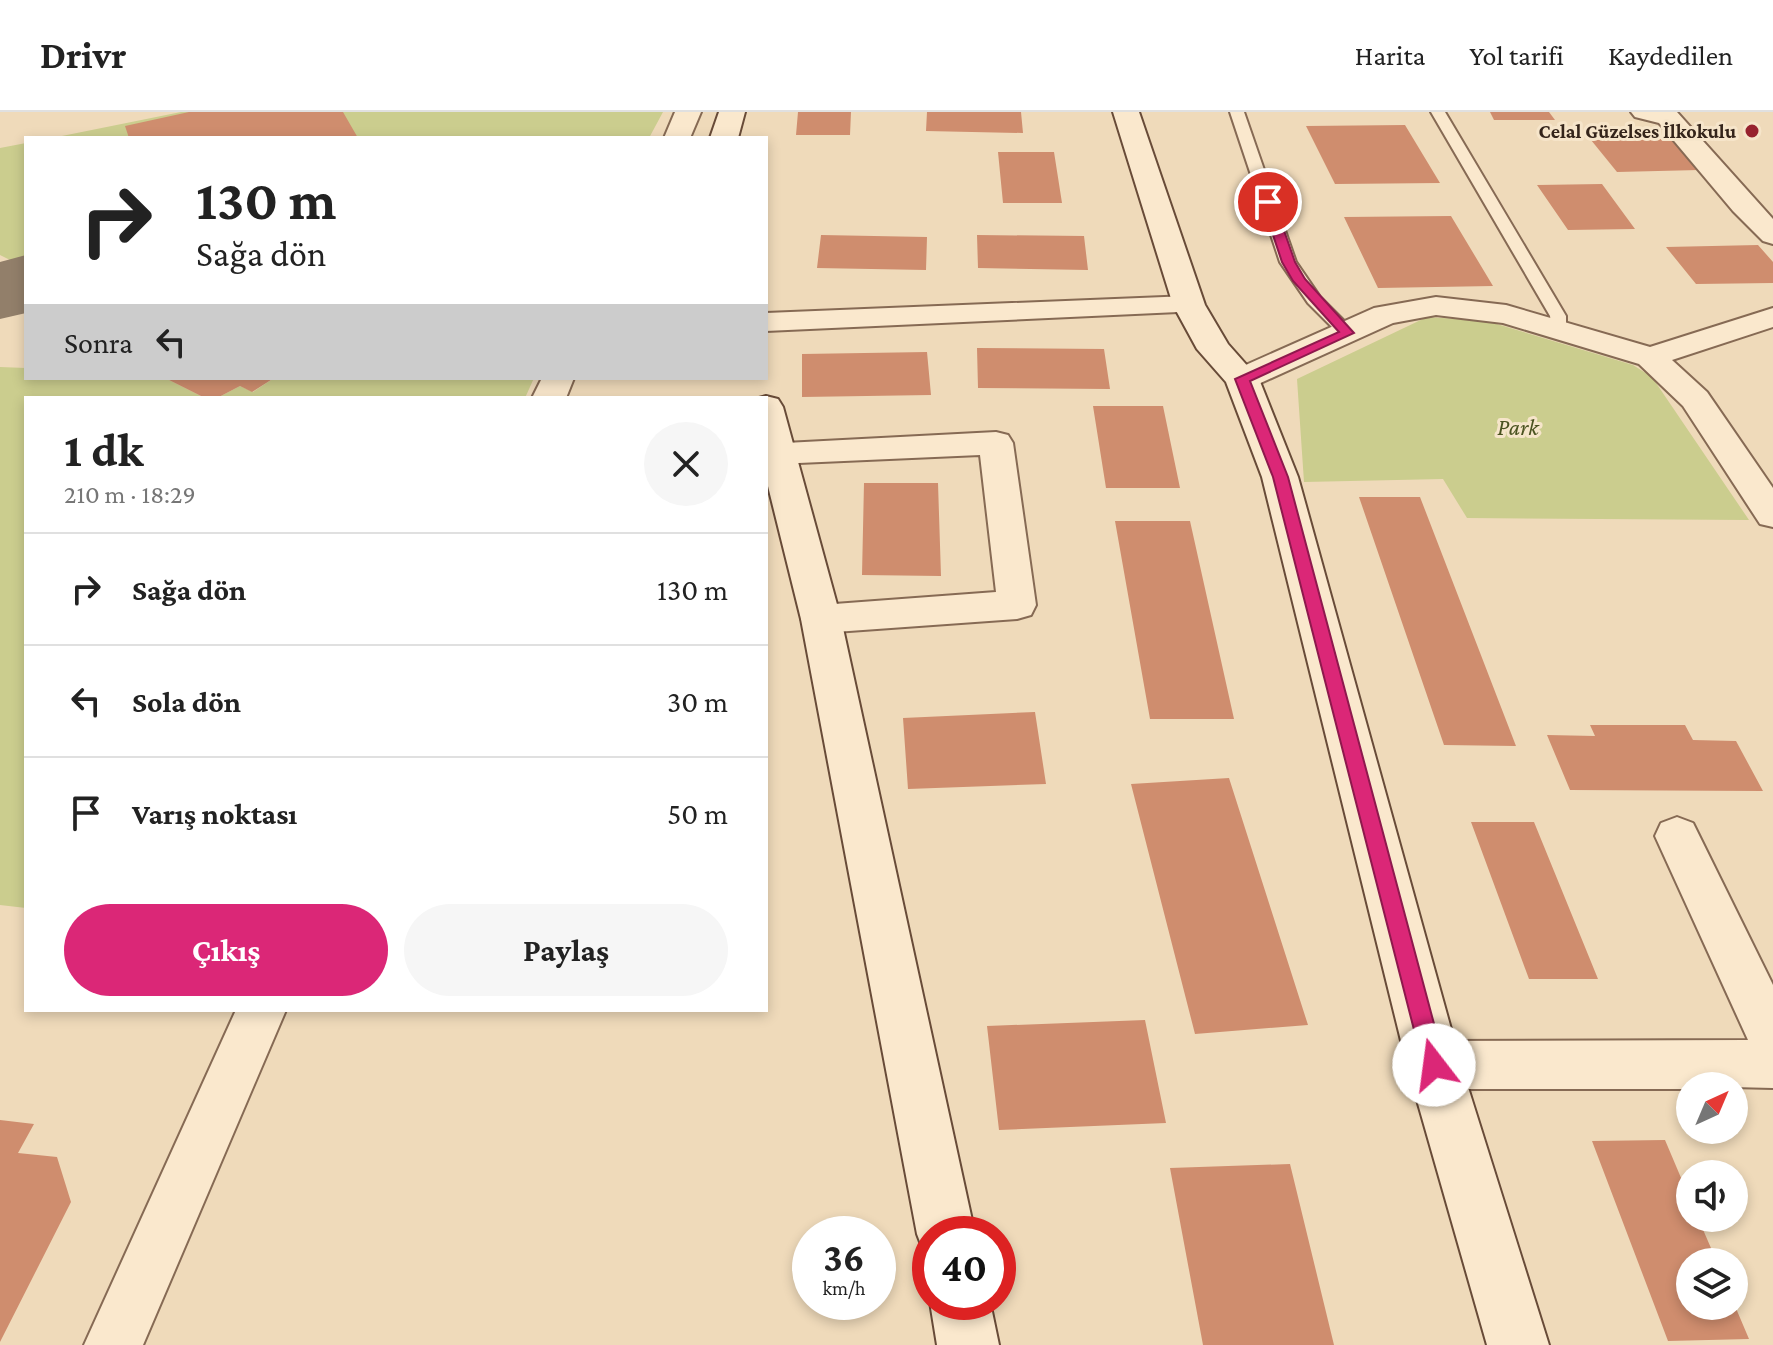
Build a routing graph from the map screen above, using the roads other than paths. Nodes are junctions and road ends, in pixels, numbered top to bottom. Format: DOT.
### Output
graph roads {
  1 [pos="688,112"];
  2 [pos="732,112"];
  3 [pos="1126,112"];
  4 [pos="1237,112"];
  5 [pos="1438,112"];
  6 [pos="1663,114"];
  7 [pos="678,136"];
  8 [pos="725,136"];
  9 [pos="1773,235"];
  10 [pos="1189,305"];
  11 [pos="1773,317"];
  12 [pos="768,322"];
  13 [pos="1560,330"];
  14 [pos="1347,333"];
  15 [pos="1650,357"];
  16 [pos="1242,379"];
  17 [pos="768,416"];
  18 [pos="776,453"];
  19 [pos="1773,515"];
  20 [pos="821,619"];
  21 [pos="1677,836"];
  22 [pos="260,1012"];
  23 [pos="1773,1038"];
  24 [pos="1773,1064"];
  25 [pos="1434,1065"];
  26 [pos="942,1216"];
  27 [pos="963,1320"];
  28 [pos="113,1345"];
  29 [pos="968,1345"];
  30 [pos="1518,1345"];
  1 -- 7 [label="street"];
  2 -- 8 [label="street"];
  3 -- 10 [label="street"];
  4 -- 14 [label="lane"];
  5 -- 13 [label="lane"];
  6 -- 9 [label="street"];
  10 -- 12 [label="street"];
  10 -- 16 [label="street"];
  11 -- 15 [label="street"];
  13 -- 14 [label="street"];
  13 -- 15 [label="street"];
  14 -- 16 [label="street"];
  15 -- 19 [label="street"];
  16 -- 25 [label="street"];
  17 -- 18 [label="street"];
  18 -- 20 [label="street"];
  18 -- 20 [label="street"];
  20 -- 26 [label="street"];
  21 -- 23 [label="street"];
  22 -- 28 [label="street"];
  24 -- 25 [label="street"];
  25 -- 30 [label="street"];
  27 -- 29 [label="street"];
}
